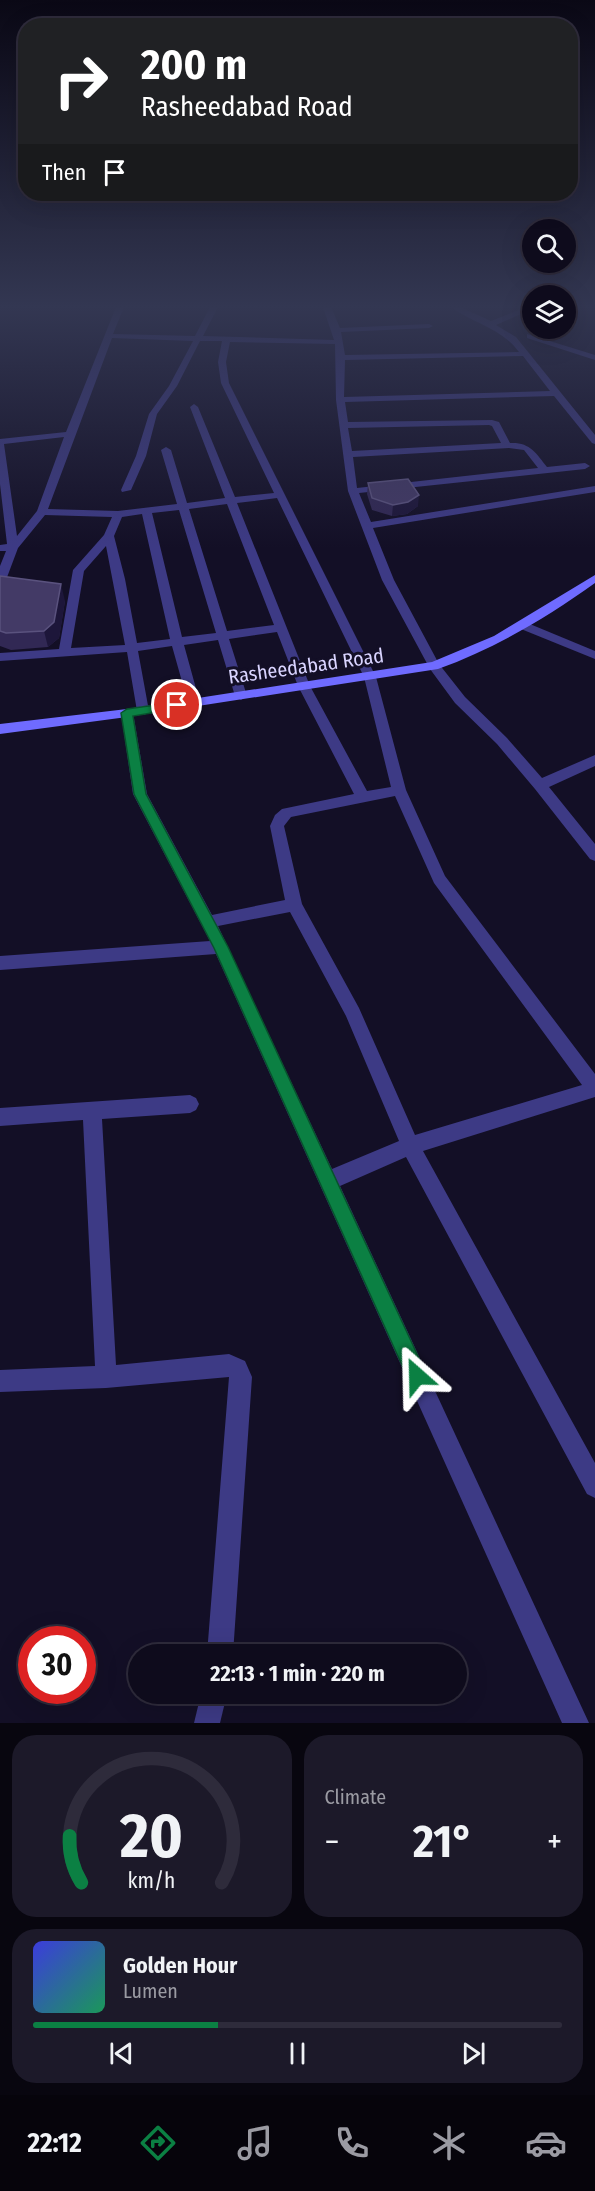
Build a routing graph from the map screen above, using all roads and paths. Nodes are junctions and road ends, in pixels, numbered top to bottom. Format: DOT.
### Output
graph roads {
  1 [pos="89,387"];
  2 [pos="172,387"];
  3 [pos="227,387"];
  4 [pos="340,387"];
  5 [pos="552,387"];
  6 [pos="556,393"];
  7 [pos="340,400"];
  8 [pos="194,407"];
  9 [pos="344,425"];
  10 [pos="70,434"];
  11 [pos="595,441"];
  12 [pos="0,442"];
  13 [pos="0,446"];
  14 [pos="507,446"];
  15 [pos="166,450"];
  16 [pos="348,454"];
  17 [pos="585,466"];
  18 [pos="544,470"];
  19 [pos="595,489"];
  20 [pos="126,490"];
  21 [pos="353,491"];
  22 [pos="279,495"];
  23 [pos="231,500"];
  24 [pos="184,506"];
  25 [pos="146,510"];
  26 [pos="42,513"];
  27 [pos="118,514"];
  28 [pos="367,526"];
  29 [pos="109,536"];
  30 [pos="13,547"];
  31 [pos="0,548"];
  32 [pos="595,578"];
  33 [pos="0,580"];
  34 [pos="525,626"];
  35 [pos="281,628"];
  36 [pos="222,636"];
  37 [pos="177,642"];
  38 [pos="130,648"];
  39 [pos="64,654"];
  40 [pos="595,655"];
  41 [pos="0,657"];
  42 [pos="434,666"];
  43 [pos="370,676"];
  44 [pos="304,686"];
  45 [pos="241,696"];
  46 [pos="194,703"];
  47 [pos="135,712"];
  48 [pos="0,729"];
  49 [pos="595,760"];
  50 [pos="540,785"];
  51 [pos="399,790"];
  52 [pos="363,797"];
  53 [pos="595,855"];
  54 [pos="294,905"];
  55 [pos="207,922"];
  56 [pos="221,947"];
  57 [pos="0,963"];
  58 [pos="595,1089"];
  59 [pos="190,1104"];
  60 [pos="92,1109"];
  61 [pos="0,1117"];
  62 [pos="410,1146"];
  63 [pos="328,1181"];
  64 [pos="106,1377"];
  65 [pos="0,1381"];
  66 [pos="595,1486"];
  67 [pos="221,1644"];
  68 [pos="212,1704"];
  69 [pos="207,1723"];
  70 [pos="576,1723"];
  1 -- 10 [label="street"];
  2 -- 20 [label="street"];
  3 -- 22 [label="street"];
  4 -- 7 [label="street"];
  5 -- 6 [label="street"];
  6 -- 7 [label="street"];
  6 -- 11 [label="street"];
  7 -- 9 [label="street"];
  8 -- 23 [label="street"];
  9 -- 14 [label="street"];
  9 -- 16 [label="street"];
  10 -- 12 [label="street"];
  10 -- 26 [label="street"];
  13 -- 30 [label="street"];
  14 -- 16 [label="street"];
  14 -- 18 [label="street"];
  15 -- 24 [label="street"];
  16 -- 21 [label="street"];
  17 -- 18 [label="street"];
  18 -- 21 [label="street"];
  19 -- 28 [label="street"];
  21 -- 28 [label="street"];
  22 -- 23 [label="street"];
  22 -- 43 [label="street"];
  23 -- 24 [label="street"];
  23 -- 35 [label="street"];
  24 -- 25 [label="street"];
  24 -- 36 [label="street"];
  25 -- 27 [label="street"];
  25 -- 37 [label="street"];
  26 -- 27 [label="street"];
  26 -- 30 [label="street"];
  27 -- 29 [label="street"];
  28 -- 42 [label="street"];
  29 -- 38 [label="street"];
  29 -- 39 [label="street"];
  30 -- 31 [label="street"];
  30 -- 33 [label="street"];
  32 -- 34 [label="main road, Rasheedabad Road"];
  34 -- 40 [label="street"];
  34 -- 42 [label="main road, Rasheedabad Road"];
  35 -- 36 [label="street"];
  35 -- 44 [label="street"];
  36 -- 37 [label="street"];
  36 -- 45 [label="street"];
  37 -- 38 [label="street"];
  37 -- 46 [label="street"];
  38 -- 39 [label="street"];
  38 -- 47 [label="street"];
  39 -- 41 [label="street"];
  42 -- 43 [label="main road, Rasheedabad Road"];
  42 -- 50 [label="street"];
  43 -- 44 [label="main road, Rasheedabad Road"];
  43 -- 51 [label="street"];
  44 -- 45 [label="main road, Rasheedabad Road"];
  44 -- 52 [label="street"];
  45 -- 46 [label="main road, Rasheedabad Road"];
  46 -- 47 [label="main road, Rasheedabad Road"];
  47 -- 48 [label="main road, Rasheedabad Road"];
  47 -- 55 [label="street"];
  49 -- 50 [label="street"];
  50 -- 53 [label="street"];
  51 -- 52 [label="street"];
  51 -- 58 [label="street"];
  52 -- 54 [label="street"];
  54 -- 55 [label="street"];
  54 -- 62 [label="street"];
  55 -- 56 [label="street"];
  56 -- 57 [label="street"];
  56 -- 63 [label="street"];
  58 -- 62 [label="street"];
  59 -- 60 [label="street"];
  60 -- 61 [label="street"];
  60 -- 64 [label="street"];
  62 -- 63 [label="street"];
  62 -- 66 [label="street"];
  63 -- 70 [label="street"];
  64 -- 65 [label="street"];
  64 -- 67 [label="street"];
  68 -- 69 [label="street"];
}
